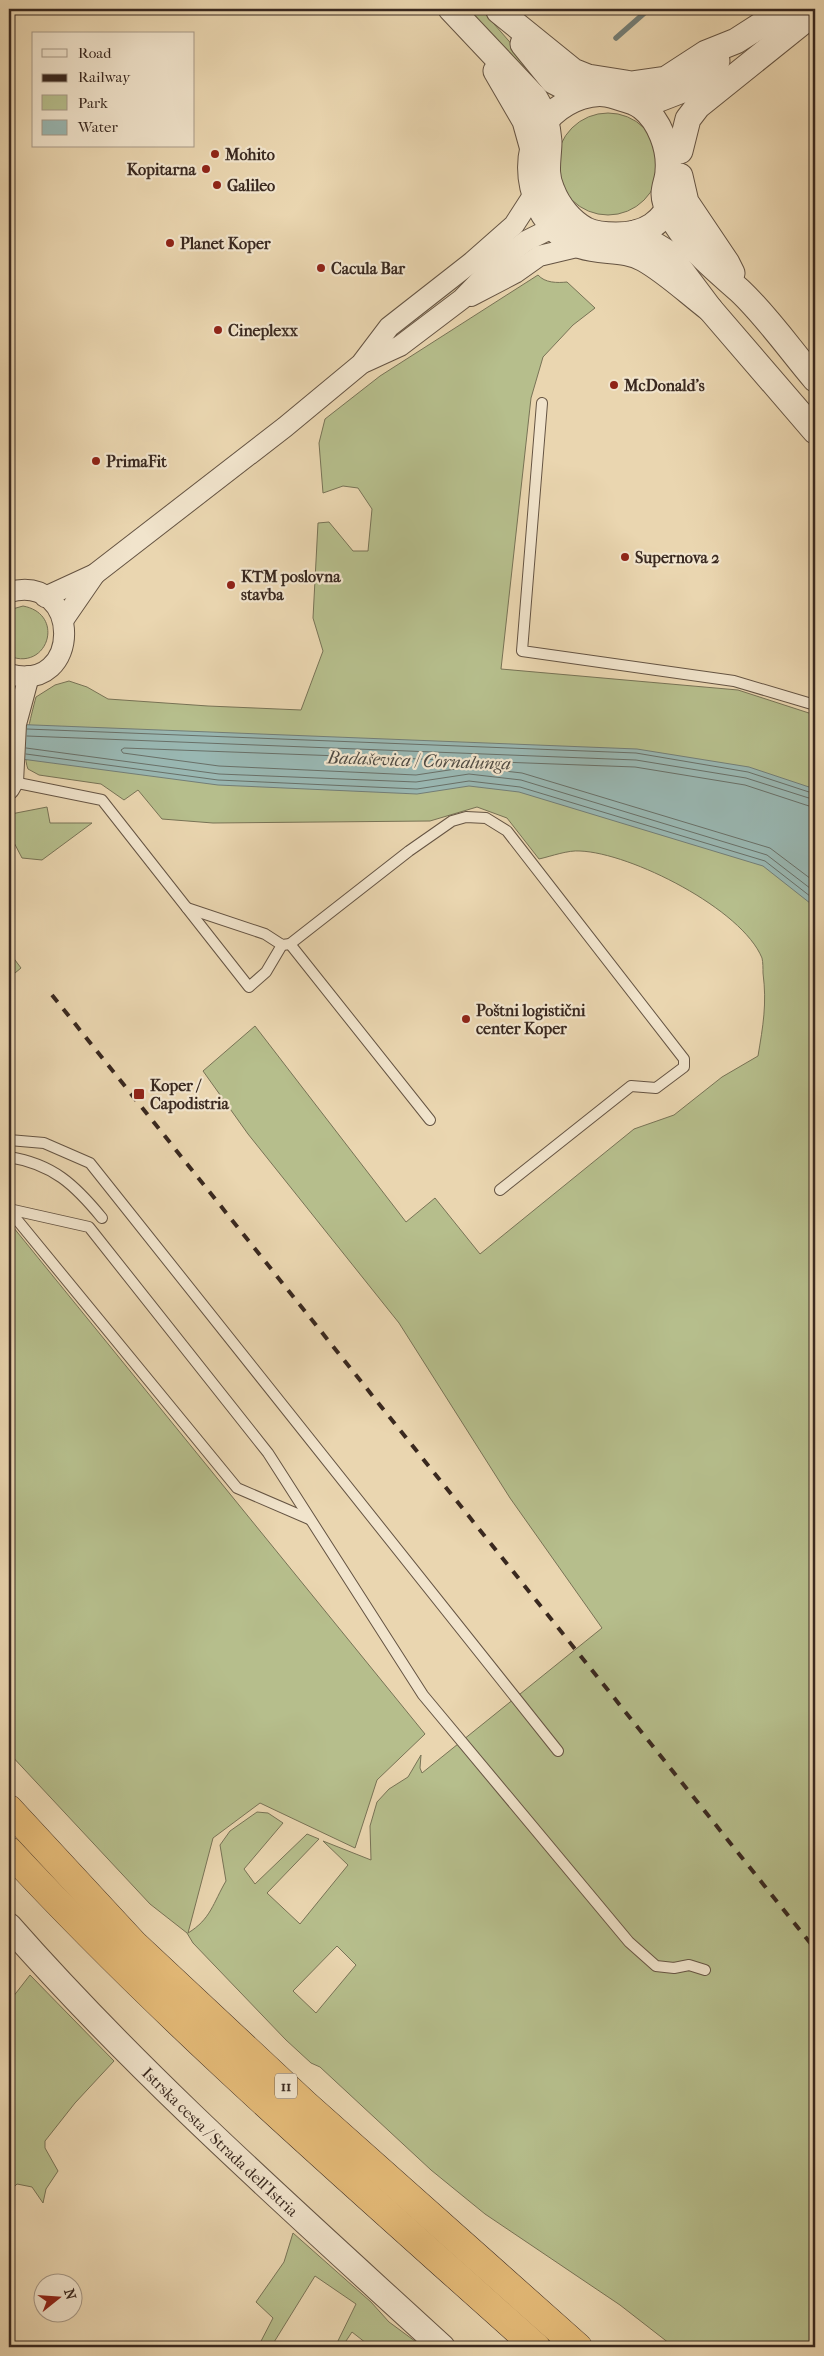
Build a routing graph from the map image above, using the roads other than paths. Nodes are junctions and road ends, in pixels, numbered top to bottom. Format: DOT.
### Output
graph roads {
  1 [pos="451,9"];
  2 [pos="786,9"];
  3 [pos="498,10"];
  4 [pos="815,12"];
  5 [pos="479,40"];
  6 [pos="582,96"];
  7 [pos="641,97"];
  8 [pos="546,121"];
  9 [pos="532,146"];
  10 [pos="680,151"];
  11 [pos="680,176"];
  12 [pos="534,194"];
  13 [pos="669,210"];
  14 [pos="571,232"];
  15 [pos="635,233"];
  16 [pos="740,291"];
  17 [pos="462,299"];
  18 [pos="710,309"];
  19 [pos="361,364"];
  20 [pos="815,379"];
  21 [pos="542,403"];
  22 [pos="815,431"];
  23 [pos="95,574"];
  24 [pos="11,590"];
  25 [pos="45,597"];
  26 [pos="64,619"];
  27 [pos="9,674"];
  28 [pos="29,676"];
  29 [pos="9,698"];
  30 [pos="815,705"];
  31 [pos="16,724"];
  32 [pos="11,785"];
  33 [pos="188,908"];
  34 [pos="286,945"];
  35 [pos="430,1120"];
  36 [pos="9,1140"];
  37 [pos="9,1157"];
  38 [pos="500,1190"];
  39 [pos="9,1209"];
  40 [pos="102,1218"];
  41 [pos="309,1519"];
  42 [pos="558,1751"];
  43 [pos="9,1809"];
  44 [pos="9,1851"];
  45 [pos="9,1926"];
  46 [pos="705,1970"];
  47 [pos="442,2347"];
  48 [pos="536,2347"];
  49 [pos="578,2347"];
  1 -- 5 [label="street"];
  2 -- 7 [label="street"];
  3 -- 6 [label="street"];
  3 -- 7 [label="street"];
  4 -- 10 [label="street"];
  5 -- 8 [label="street"];
  5 -- 9 [label="street"];
  6 -- 7 [label="street"];
  6 -- 8 [label="street"];
  7 -- 10 [label="street"];
  7 -- 13 [label="street"];
  8 -- 9 [label="street"];
  8 -- 14 [label="street"];
  9 -- 12 [label="street"];
  10 -- 11 [label="street"];
  11 -- 13 [label="street"];
  11 -- 16 [label="street"];
  12 -- 14 [label="street"];
  12 -- 19 [label="street"];
  13 -- 15 [label="street"];
  13 -- 16 [label="street"];
  14 -- 15 [label="street"];
  14 -- 17 [label="street"];
  14 -- 17 [label="street"];
  14 -- 18 [label="street"];
  15 -- 18 [label="street"];
  16 -- 20 [label="street"];
  17 -- 19 [label="street"];
  18 -- 22 [label="street"];
  19 -- 23 [label="street"];
  21 -- 30 [label="lane"];
  23 -- 25 [label="street"];
  23 -- 26 [label="street"];
  24 -- 25 [label="street"];
  25 -- 26 [label="street"];
  26 -- 28 [label="street"];
  27 -- 28 [label="street"];
  28 -- 31 [label="street"];
  29 -- 31 [label="street"];
  31 -- 32 [label="street"];
  32 -- 33 [label="lane"];
  33 -- 34 [label="lane"];
  33 -- 34 [label="lane"];
  34 -- 35 [label="lane"];
  34 -- 38 [label="lane"];
  36 -- 42 [label="lane"];
  37 -- 40 [label="lane"];
  39 -- 41 [label="lane"];
  39 -- 41 [label="lane"];
  41 -- 46 [label="lane"];
  43 -- 49 [label="highway, 11"];
  44 -- 48 [label="highway, 11"];
  45 -- 47 [label="street, Istrska cesta / Strada dell'Istria"];
}
